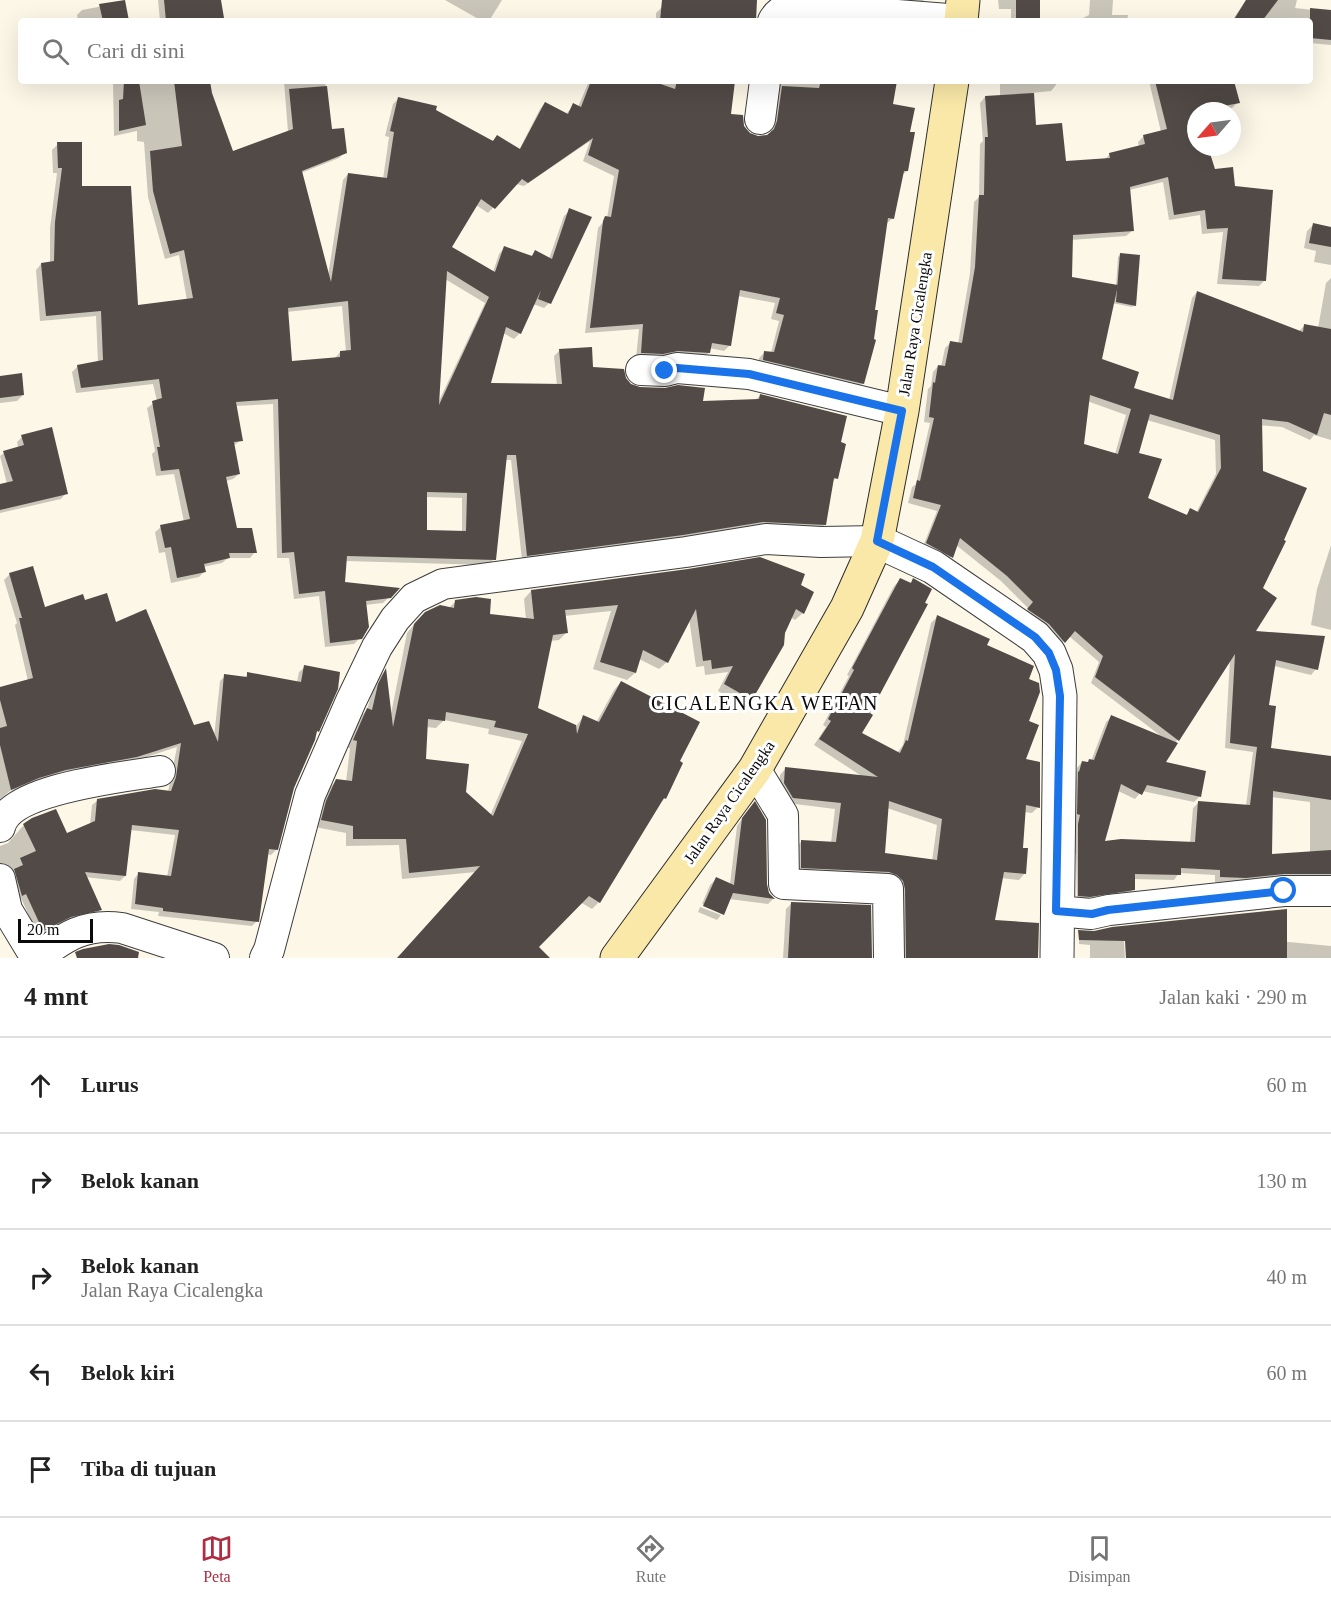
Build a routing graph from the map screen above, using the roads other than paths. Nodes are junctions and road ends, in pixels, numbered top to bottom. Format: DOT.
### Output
graph roads {
  1 [pos="962,14"];
  2 [pos="774,18"];
  3 [pos="765,84"];
  4 [pos="952,84"];
  5 [pos="760,119"];
  6 [pos="641,370"];
  7 [pos="902,411"];
  8 [pos="877,541"];
  9 [pos="755,770"];
  10 [pos="160,771"];
  11 [pos="0,827"];
  12 [pos="0,879"];
  13 [pos="1331,891"];
  14 [pos="1056,911"];
  15 [pos="37,958"];
  16 [pos="214,958"];
  17 [pos="265,958"];
  18 [pos="617,958"];
  19 [pos="889,958"];
  20 [pos="1057,958"];
  1 -- 2 [label="street"];
  3 -- 5 [label="street"];
  4 -- 7 [label="main road, Jalan Raya Cicalengka"];
  6 -- 7 [label="street"];
  7 -- 8 [label="main road, Jalan Raya Cicalengka"];
  8 -- 9 [label="main road, Jalan Raya Cicalengka"];
  8 -- 14 [label="street"];
  8 -- 17 [label="street"];
  9 -- 18 [label="main road, Jalan Raya Cicalengka"];
  9 -- 19 [label="street"];
  10 -- 11 [label="street"];
  12 -- 15 [label="street"];
  13 -- 14 [label="street"];
  14 -- 20 [label="street"];
  15 -- 16 [label="street"];
}
